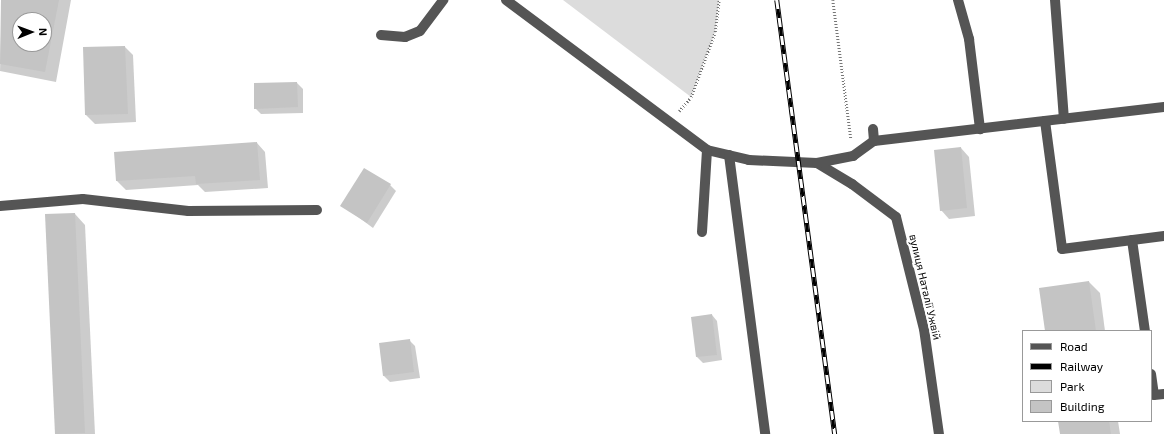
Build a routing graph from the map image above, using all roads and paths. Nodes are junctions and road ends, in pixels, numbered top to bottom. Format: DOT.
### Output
graph roads {
  1 [pos="443,0"];
  2 [pos="506,0"];
  3 [pos="719,0"];
  4 [pos="833,0"];
  5 [pos="958,0"];
  6 [pos="1055,0"];
  7 [pos="382,35"];
  8 [pos="1164,107"];
  9 [pos="1064,119"];
  10 [pos="669,121"];
  11 [pos="1045,121"];
  12 [pos="873,129"];
  13 [pos="980,129"];
  14 [pos="874,141"];
  15 [pos="707,150"];
  16 [pos="729,155"];
  17 [pos="853,156"];
  18 [pos="817,163"];
  19 [pos="0,206"];
  20 [pos="317,210"];
  21 [pos="702,232"];
  22 [pos="1164,236"];
  23 [pos="1132,240"];
  24 [pos="1145,330"];
  25 [pos="1152,381"];
  26 [pos="1164,394"];
  27 [pos="765,434"];
  28 [pos="939,434"];
  1 -- 7 [label="street"];
  2 -- 10 [label="street"];
  3 -- 10 [label="path"];
  4 -- 17 [label="path"];
  5 -- 13 [label="street"];
  6 -- 9 [label="street"];
  8 -- 9 [label="street"];
  9 -- 11 [label="street"];
  10 -- 15 [label="street"];
  11 -- 13 [label="street"];
  11 -- 23 [label="street"];
  12 -- 14 [label="street"];
  13 -- 14 [label="street"];
  14 -- 17 [label="street"];
  15 -- 16 [label="street"];
  15 -- 21 [label="street"];
  16 -- 18 [label="street"];
  16 -- 27 [label="street"];
  17 -- 18 [label="street"];
  18 -- 28 [label="street, вулиця Наталії Ужвій"];
  19 -- 20 [label="street"];
  22 -- 23 [label="street"];
  23 -- 24 [label="street"];
  25 -- 26 [label="street"];
}
